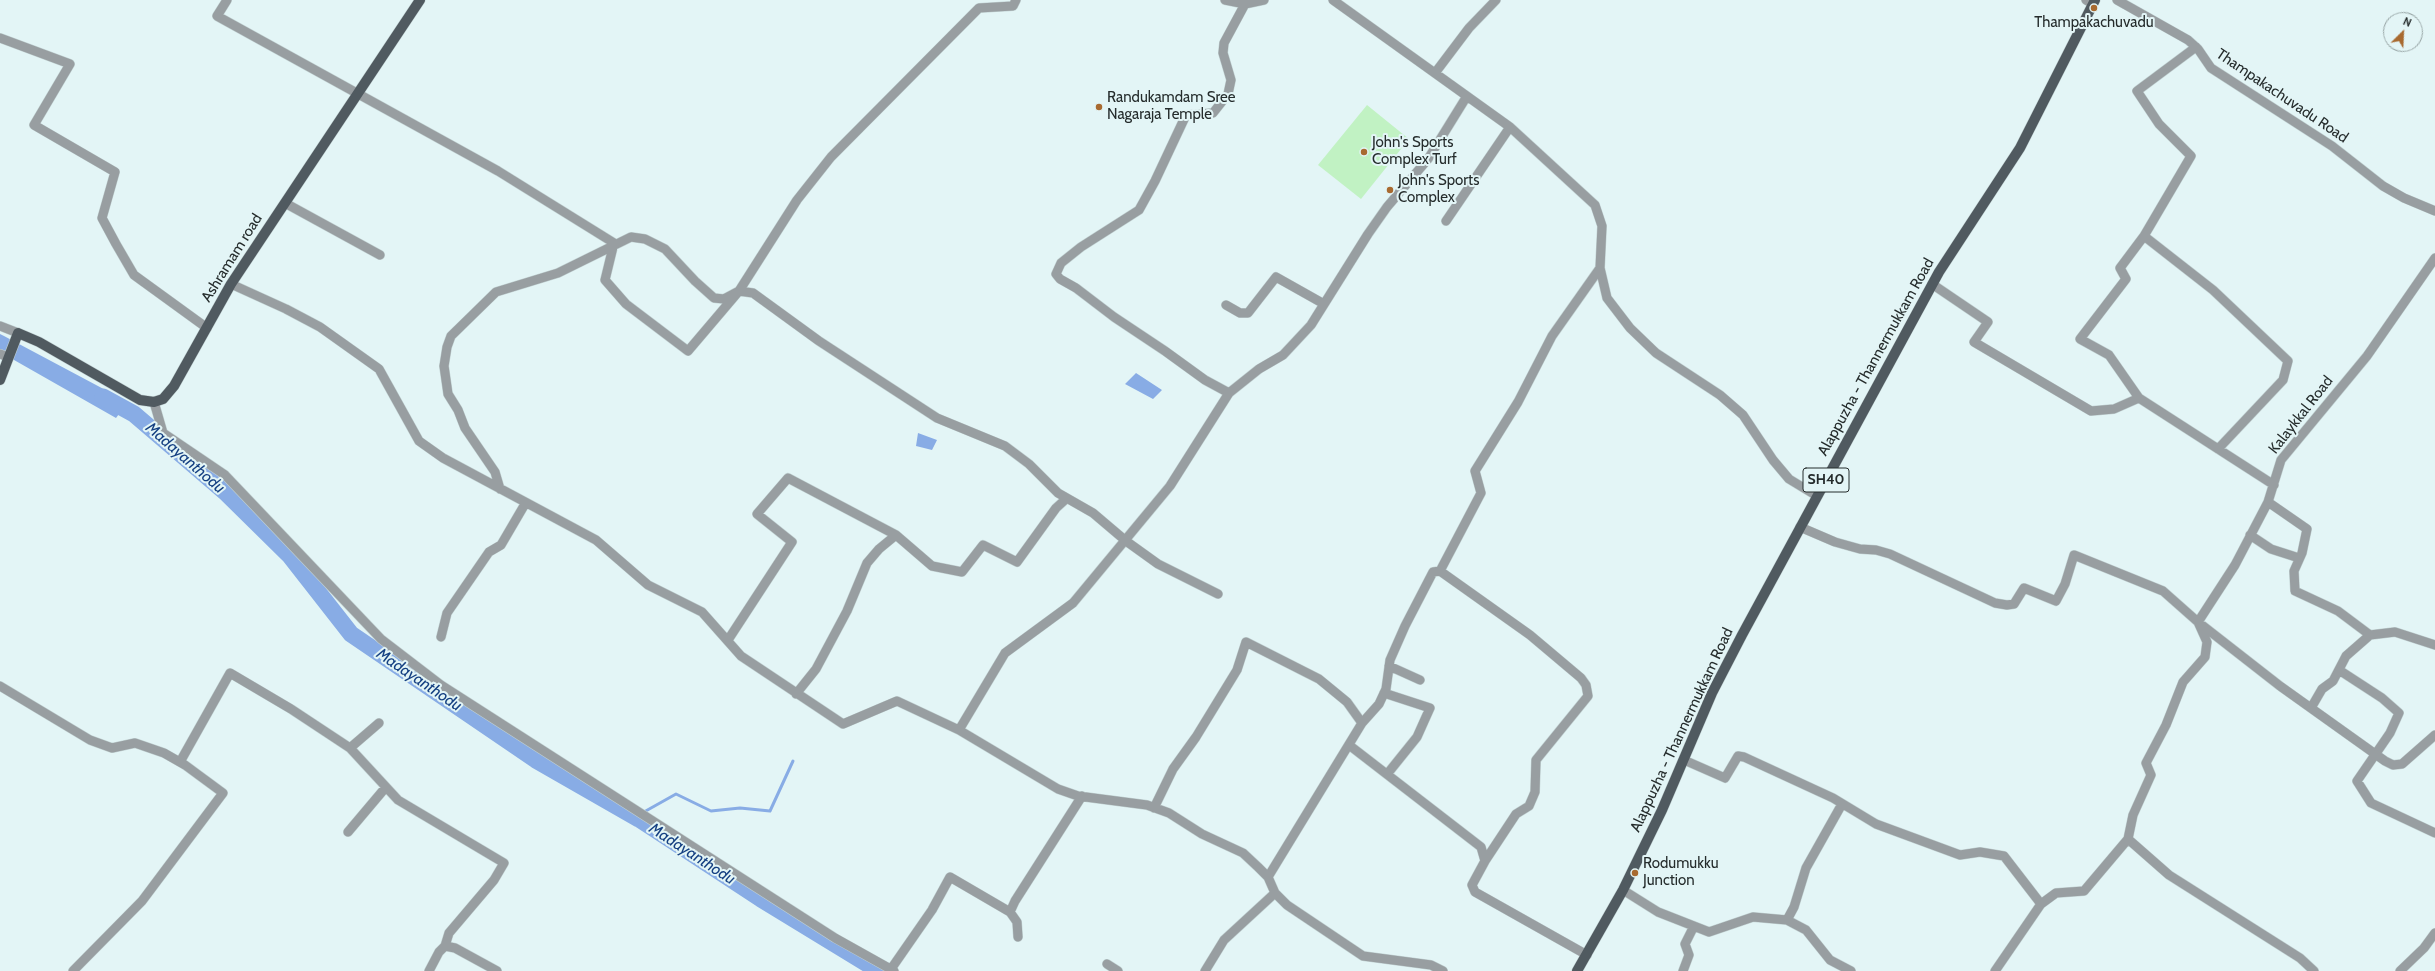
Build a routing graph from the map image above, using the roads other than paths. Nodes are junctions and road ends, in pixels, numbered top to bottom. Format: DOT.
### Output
graph roads {
  1 [pos="227,0"];
  2 [pos="420,0"];
  3 [pos="1016,0"];
  4 [pos="1225,0"];
  5 [pos="1264,0"];
  6 [pos="1332,0"];
  7 [pos="1496,0"];
  8 [pos="2117,0"];
  9 [pos="2091,1"];
  10 [pos="1246,4"];
  11 [pos="0,38"];
  12 [pos="2196,47"];
  13 [pos="1435,73"];
  14 [pos="359,92"];
  15 [pos="1467,96"];
  16 [pos="1510,127"];
  17 [pos="285,203"];
  18 [pos="2435,211"];
  19 [pos="1446,221"];
  20 [pos="2144,236"];
  21 [pos="614,243"];
  22 [pos="380,255"];
  23 [pos="2435,258"];
  24 [pos="1600,268"];
  25 [pos="231,284"];
  26 [pos="1932,284"];
  27 [pos="739,291"];
  28 [pos="1324,304"];
  29 [pos="1226,305"];
  30 [pos="0,326"];
  31 [pos="207,328"];
  32 [pos="18,334"];
  33 [pos="4,356"];
  34 [pos="0,380"];
  35 [pos="1229,393"];
  36 [pos="2139,398"];
  37 [pos="154,402"];
  38 [pos="2218,449"];
  39 [pos="2274,485"];
  40 [pos="500,489"];
  41 [pos="1817,496"];
  42 [pos="1066,498"];
  43 [pos="2268,502"];
  44 [pos="525,504"];
  45 [pos="1800,528"];
  46 [pos="896,535"];
  47 [pos="2250,535"];
  48 [pos="1126,541"];
  49 [pos="2299,558"];
  50 [pos="1440,571"];
  51 [pos="1218,594"];
  52 [pos="2198,622"];
  53 [pos="2370,635"];
  54 [pos="441,637"];
  55 [pos="728,640"];
  56 [pos="2435,645"];
  57 [pos="1389,666"];
  58 [pos="2339,670"];
  59 [pos="1420,680"];
  60 [pos="0,686"];
  61 [pos="1384,693"];
  62 [pos="796,694"];
  63 [pos="2311,708"];
  64 [pos="379,723"];
  65 [pos="1362,723"];
  66 [pos="959,730"];
  67 [pos="2435,735"];
  68 [pos="1349,745"];
  69 [pos="350,748"];
  70 [pos="2374,754"];
  71 [pos="1684,760"];
  72 [pos="180,762"];
  73 [pos="1388,773"];
  74 [pos="386,787"];
  75 [pos="1082,796"];
  76 [pos="1842,804"];
  77 [pos="1154,808"];
  78 [pos="348,832"];
  79 [pos="2435,833"];
  80 [pos="2128,839"];
  81 [pos="1485,861"];
  82 [pos="1268,877"];
  83 [pos="1624,890"];
  84 [pos="1275,893"];
  85 [pos="2042,904"];
  86 [pos="1010,912"];
  87 [pos="1788,920"];
  88 [pos="1694,926"];
  89 [pos="2435,933"];
  90 [pos="1018,937"];
  91 [pos="445,946"];
  92 [pos="1587,955"];
  93 [pos="1107,964"];
  94 [pos="893,970"];
  95 [pos="73,971"];
  96 [pos="429,971"];
  97 [pos="497,971"];
  98 [pos="1118,971"];
  99 [pos="1205,971"];
  100 [pos="1443,971"];
  101 [pos="1578,971"];
  102 [pos="1683,971"];
  103 [pos="1851,971"];
  104 [pos="1995,971"];
  105 [pos="2314,971"];
  106 [pos="2400,971"];
  1 -- 14 [label="street"];
  2 -- 14 [label="main road, Ashramam road"];
  3 -- 27 [label="street"];
  4 -- 10 [label="street"];
  5 -- 10 [label="street"];
  6 -- 13 [label="street"];
  7 -- 13 [label="street"];
  8 -- 12 [label="street, Thampakachuvadu Road"];
  9 -- 26 [label="main road, Alappuzha - Thannermukkam Road / SH40"];
  10 -- 35 [label="street"];
  11 -- 31 [label="street"];
  12 -- 18 [label="street, Thampakachuvadu Road"];
  12 -- 20 [label="street"];
  13 -- 15 [label="street"];
  14 -- 17 [label="main road, Ashramam road"];
  14 -- 21 [label="street"];
  15 -- 16 [label="street"];
  15 -- 28 [label="street"];
  16 -- 19 [label="street"];
  16 -- 24 [label="street"];
  17 -- 22 [label="street"];
  17 -- 25 [label="main road, Ashramam road"];
  20 -- 36 [label="street"];
  20 -- 38 [label="street"];
  21 -- 27 [label="street"];
  21 -- 27 [label="street"];
  21 -- 40 [label="street"];
  23 -- 39 [label="street, Kalaykkal Road"];
  24 -- 41 [label="street"];
  24 -- 50 [label="street"];
  25 -- 31 [label="main road, Ashramam road"];
  25 -- 40 [label="street"];
  26 -- 36 [label="street"];
  26 -- 41 [label="main road, Alappuzha - Thannermukkam Road / SH40"];
  27 -- 42 [label="street"];
  28 -- 29 [label="street"];
  28 -- 35 [label="street"];
  30 -- 32 [label="street"];
  31 -- 37 [label="main road, Ashramam road"];
  32 -- 33 [label="main road"];
  32 -- 37 [label="main road"];
  33 -- 34 [label="main road"];
  35 -- 48 [label="street"];
  36 -- 38 [label="street"];
  37 -- 94 [label="street"];
  38 -- 39 [label="street"];
  39 -- 43 [label="street, Kalaykkal Road"];
  40 -- 44 [label="street"];
  41 -- 45 [label="main road, Alappuzha - Thannermukkam Road / SH40"];
  42 -- 46 [label="street"];
  42 -- 48 [label="street"];
  43 -- 47 [label="street, Kalaykkal Road"];
  43 -- 49 [label="street"];
  44 -- 54 [label="street"];
  44 -- 55 [label="street"];
  45 -- 52 [label="street"];
  45 -- 71 [label="main road, Alappuzha - Thannermukkam Road / SH40"];
  46 -- 55 [label="street"];
  46 -- 62 [label="street"];
  47 -- 49 [label="street"];
  47 -- 52 [label="street, Kalaykkal Road"];
  48 -- 51 [label="street"];
  48 -- 66 [label="street"];
  49 -- 53 [label="street"];
  50 -- 57 [label="street"];
  50 -- 81 [label="street"];
  52 -- 63 [label="street"];
  52 -- 80 [label="street"];
  53 -- 56 [label="street"];
  53 -- 58 [label="street"];
  55 -- 62 [label="street"];
  57 -- 59 [label="street"];
  57 -- 61 [label="street"];
  58 -- 63 [label="street"];
  58 -- 70 [label="street"];
  60 -- 72 [label="street"];
  61 -- 65 [label="street"];
  61 -- 73 [label="street"];
  62 -- 66 [label="street"];
  63 -- 70 [label="street"];
  64 -- 69 [label="street"];
  65 -- 68 [label="street"];
  65 -- 77 [label="street"];
  66 -- 75 [label="street"];
  67 -- 70 [label="street"];
  68 -- 73 [label="street"];
  68 -- 82 [label="street"];
  69 -- 72 [label="street"];
  69 -- 74 [label="street"];
  70 -- 79 [label="street"];
  71 -- 76 [label="street"];
  71 -- 83 [label="main road, Alappuzha - Thannermukkam Road / SH40"];
  72 -- 95 [label="street"];
  73 -- 81 [label="street"];
  74 -- 78 [label="street"];
  74 -- 91 [label="street"];
  75 -- 77 [label="street"];
  75 -- 86 [label="street"];
  76 -- 85 [label="street"];
  76 -- 87 [label="street"];
  77 -- 82 [label="street"];
  80 -- 85 [label="street"];
  80 -- 105 [label="street"];
  81 -- 92 [label="street"];
  82 -- 84 [label="street"];
  83 -- 88 [label="street"];
  83 -- 92 [label="main road, Alappuzha - Thannermukkam Road / SH40"];
  84 -- 99 [label="street"];
  84 -- 100 [label="street"];
  85 -- 104 [label="street"];
  86 -- 90 [label="street"];
  86 -- 94 [label="street"];
  87 -- 88 [label="street"];
  87 -- 103 [label="street"];
  88 -- 102 [label="street"];
  89 -- 106 [label="street"];
  91 -- 96 [label="street"];
  91 -- 97 [label="street"];
  92 -- 101 [label="main road, Alappuzha - Thannermukkam Road / SH40"];
  93 -- 98 [label="street"];
}
